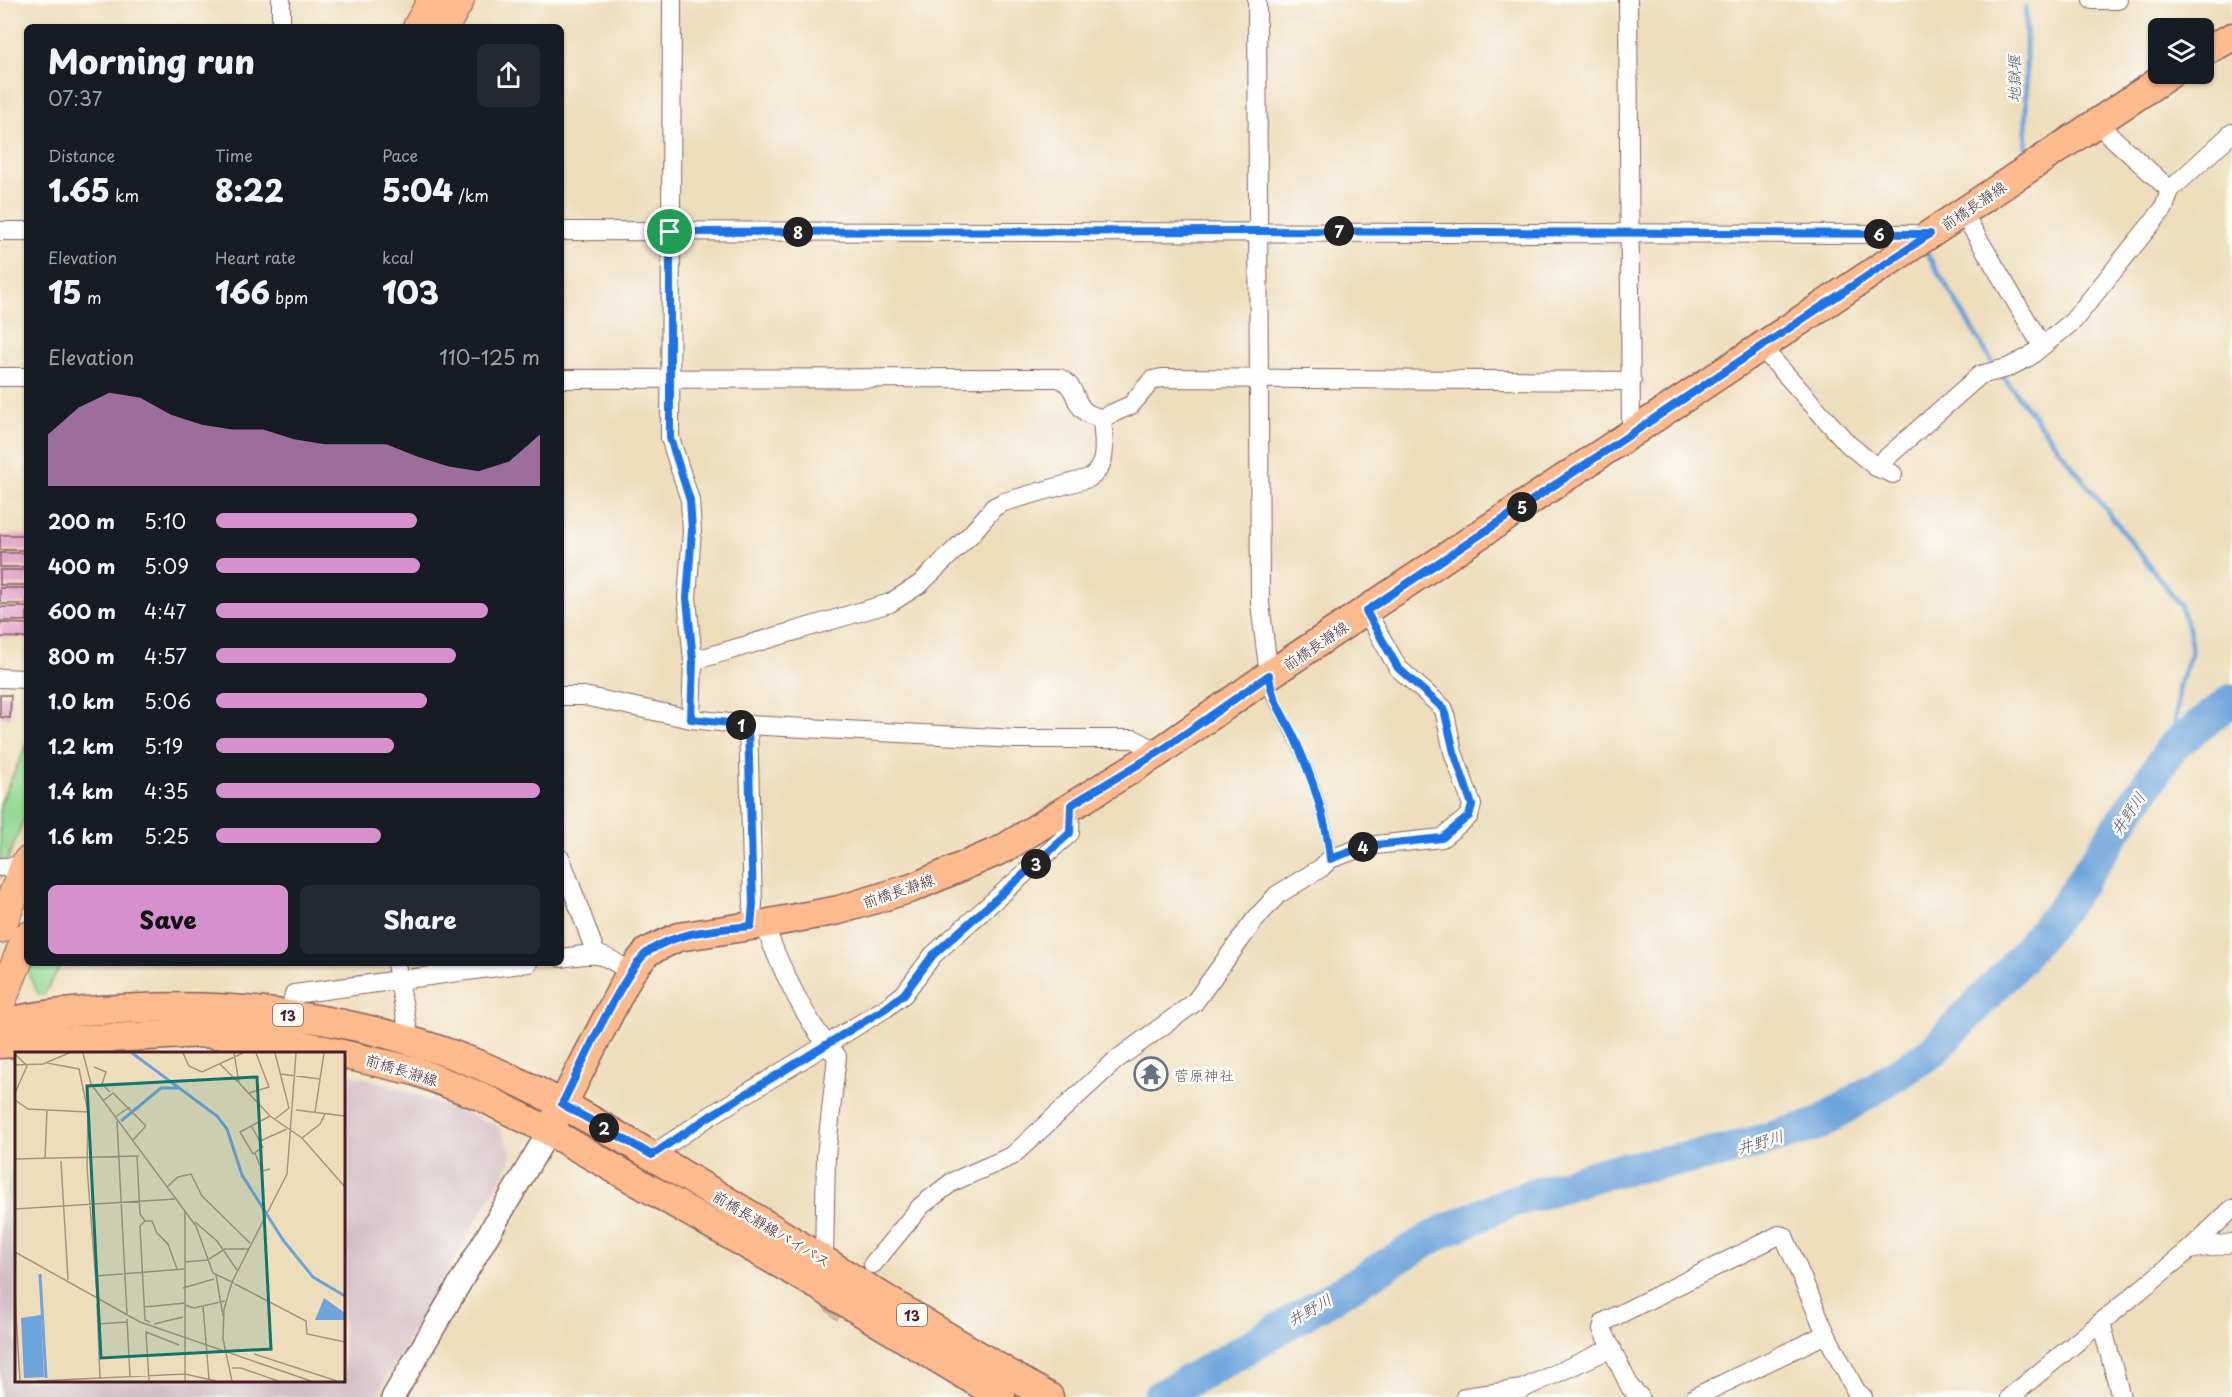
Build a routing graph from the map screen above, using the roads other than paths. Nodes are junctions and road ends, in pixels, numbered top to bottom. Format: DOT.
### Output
graph roads {
  1 [pos="281,0"];
  2 [pos="433,0"];
  3 [pos="459,0"];
  4 [pos="672,0"];
  5 [pos="1257,0"];
  6 [pos="1629,0"];
  7 [pos="2092,0"];
  8 [pos="2118,0"];
  9 [pos="281,24"];
  10 [pos="420,24"];
  11 [pos="446,24"];
  12 [pos="2232,37"];
  13 [pos="2214,47"];
  14 [pos="2154,84"];
  15 [pos="2095,122"];
  16 [pos="2232,133"];
  17 [pos="2170,190"];
  18 [pos="1963,213"];
  19 [pos="0,231"];
  20 [pos="24,231"];
  21 [pos="564,231"];
  22 [pos="1259,231"];
  23 [pos="670,232"];
  24 [pos="1630,233"];
  25 [pos="1930,234"];
  26 [pos="2042,346"];
  27 [pos="1762,348"];
  28 [pos="0,377"];
  29 [pos="24,377"];
  30 [pos="1259,377"];
  31 [pos="564,379"];
  32 [pos="670,379"];
  33 [pos="1632,381"];
  34 [pos="1102,418"];
  35 [pos="1631,434"];
  36 [pos="1876,466"];
  37 [pos="1893,474"];
  38 [pos="1366,611"];
  39 [pos="693,661"];
  40 [pos="1269,675"];
  41 [pos="0,678"];
  42 [pos="24,679"];
  43 [pos="564,696"];
  44 [pos="691,719"];
  45 [pos="748,725"];
  46 [pos="1159,752"];
  47 [pos="1071,805"];
  48 [pos="1330,859"];
  49 [pos="20,865"];
  50 [pos="564,867"];
  51 [pos="758,925"];
  52 [pos="0,928"];
  53 [pos="24,944"];
  54 [pos="596,954"];
  55 [pos="564,958"];
  56 [pos="484,966"];
  57 [pos="397,972"];
  58 [pos="630,973"];
  59 [pos="0,1003"];
  60 [pos="289,1015"];
  61 [pos="0,1024"];
  62 [pos="410,1041"];
  63 [pos="0,1044"];
  64 [pos="826,1045"];
  65 [pos="333,1052"];
  66 [pos="345,1055"];
  67 [pos="562,1104"];
  68 [pos="549,1131"];
  69 [pos="652,1155"];
  70 [pos="2232,1209"];
  71 [pos="2232,1243"];
  72 [pos="2189,1250"];
  73 [pos="824,1259"];
  74 [pos="873,1264"];
  75 [pos="2102,1322"];
  76 [pos="1826,1334"];
  77 [pos="1612,1348"];
  78 [pos="968,1364"];
  79 [pos="1700,1396"];
  80 [pos="393,1397"];
  81 [pos="1001,1397"];
  82 [pos="1049,1397"];
  83 [pos="1465,1397"];
  84 [pos="1640,1397"];
  85 [pos="1863,1397"];
  86 [pos="2010,1397"];
  87 [pos="2121,1397"];
  1 -- 9 [label="street"];
  2 -- 10 [label="highway"];
  3 -- 11 [label="highway"];
  4 -- 23 [label="street"];
  5 -- 22 [label="street"];
  6 -- 24 [label="street"];
  7 -- 8 [label="street"];
  12 -- 13 [label="main road"];
  14 -- 15 [label="main road, 前橋長瀞線"];
  15 -- 17 [label="street"];
  15 -- 18 [label="main road, 前橋長瀞線"];
  16 -- 17 [label="street"];
  17 -- 26 [label="street"];
  18 -- 25 [label="main road, 前橋長瀞線"];
  18 -- 26 [label="street"];
  19 -- 20 [label="street"];
  21 -- 23 [label="street"];
  22 -- 23 [label="street"];
  22 -- 24 [label="street"];
  22 -- 30 [label="street"];
  23 -- 32 [label="street"];
  24 -- 25 [label="street"];
  24 -- 33 [label="street"];
  25 -- 27 [label="main road, 前橋長瀞線"];
  26 -- 36 [label="street"];
  27 -- 35 [label="main road, 前橋長瀞線"];
  27 -- 36 [label="street"];
  28 -- 29 [label="street"];
  30 -- 33 [label="street"];
  30 -- 34 [label="street"];
  30 -- 40 [label="street"];
  31 -- 32 [label="street"];
  32 -- 34 [label="street"];
  32 -- 39 [label="street"];
  33 -- 35 [label="street"];
  34 -- 39 [label="street"];
  35 -- 38 [label="main road, 前橋長瀞線"];
  36 -- 37 [label="street"];
  38 -- 40 [label="main road, 前橋長瀞線"];
  38 -- 48 [label="street"];
  39 -- 44 [label="street"];
  40 -- 46 [label="main road, 前橋長瀞線"];
  40 -- 48 [label="lane"];
  41 -- 42 [label="street"];
  43 -- 44 [label="street"];
  44 -- 45 [label="street"];
  45 -- 46 [label="street"];
  45 -- 51 [label="street"];
  46 -- 47 [label="main road, 前橋長瀞線"];
  47 -- 51 [label="main road, 前橋長瀞線"];
  47 -- 64 [label="street"];
  48 -- 74 [label="street"];
  49 -- 52 [label="highway"];
  50 -- 54 [label="street"];
  51 -- 58 [label="main road, 前橋長瀞線"];
  51 -- 64 [label="street"];
  53 -- 59 [label="highway"];
  54 -- 55 [label="street"];
  54 -- 58 [label="street"];
  56 -- 57 [label="street"];
  57 -- 60 [label="street"];
  57 -- 62 [label="street"];
  58 -- 67 [label="main road, 前橋長瀞線"];
  60 -- 61 [label="main road, 前橋長瀞線 / 13"];
  60 -- 62 [label="main road, 前橋長瀞線 / 13"];
  62 -- 67 [label="main road, 前橋長瀞線 / 13"];
  63 -- 65 [label="main road, 前橋長瀞線 / 13"];
  64 -- 69 [label="street"];
  64 -- 73 [label="street"];
  66 -- 68 [label="main road, 前橋長瀞線 / 13"];
  67 -- 68 [label="main road, 前橋長瀞線"];
  67 -- 69 [label="main road, 前橋長瀞線バイパス / 13"];
  68 -- 78 [label="main road, 前橋長瀞線バイパス / 13"];
  68 -- 80 [label="street"];
  69 -- 73 [label="main road, 前橋長瀞線バイパス / 13"];
  70 -- 72 [label="street"];
  71 -- 72 [label="street"];
  72 -- 75 [label="street"];
  73 -- 78 [label="main road, 前橋長瀞線バイパス / 13"];
  75 -- 86 [label="street"];
  75 -- 87 [label="street"];
  76 -- 77 [label="street"];
  76 -- 79 [label="street"];
  76 -- 85 [label="street"];
  77 -- 83 [label="street"];
  77 -- 84 [label="street"];
  78 -- 81 [label="main road, 13"];
  78 -- 82 [label="main road, 13"];
}
